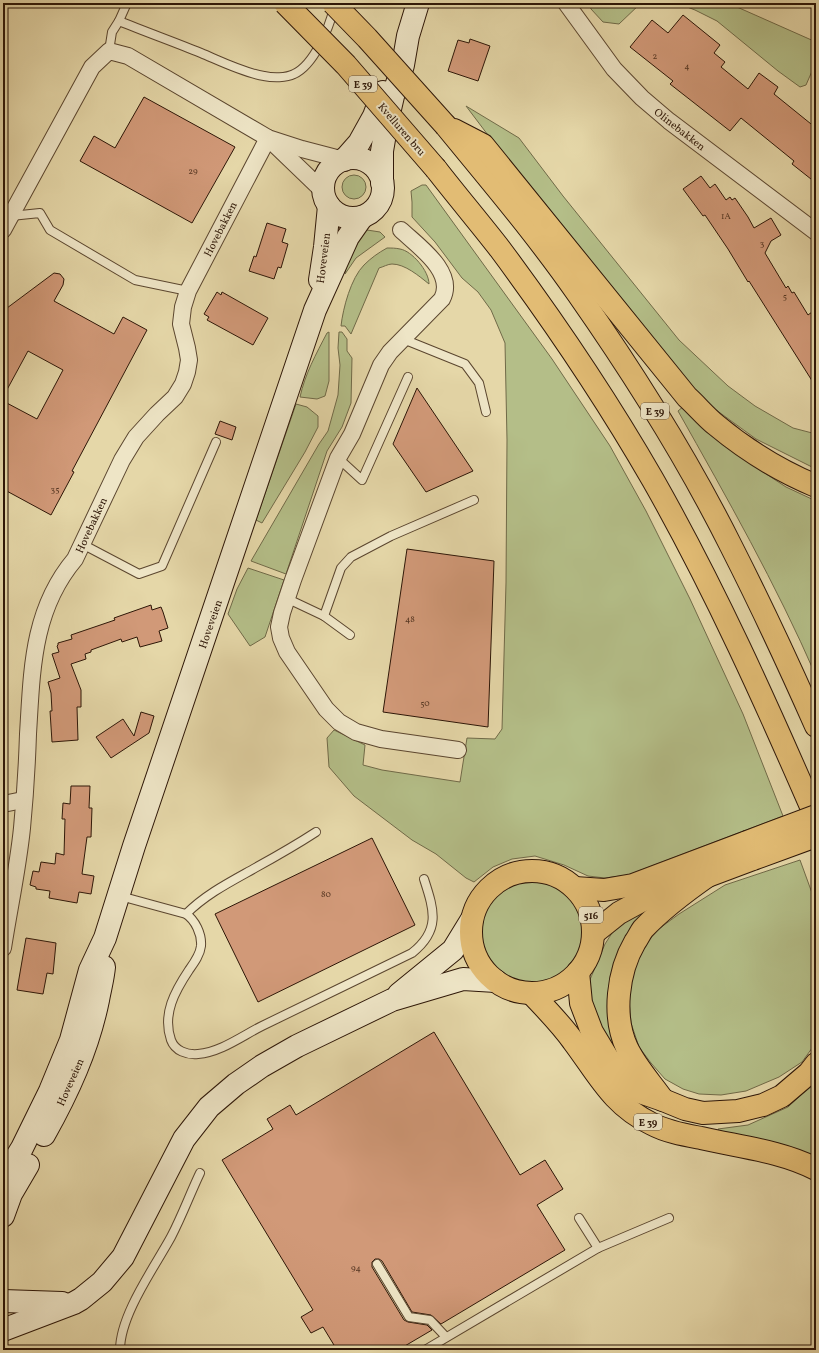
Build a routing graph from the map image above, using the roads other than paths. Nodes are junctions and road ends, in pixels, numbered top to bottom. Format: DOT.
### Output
graph roads {
  1 [pos="127,3"];
  2 [pos="285,3"];
  3 [pos="334,3"];
  4 [pos="418,3"];
  5 [pos="566,3"];
  6 [pos="119,21"];
  7 [pos="408,36"];
  8 [pos="109,51"];
  9 [pos="446,126"];
  10 [pos="268,138"];
  11 [pos="344,160"];
  12 [pos="382,182"];
  13 [pos="326,199"];
  14 [pos="11,216"];
  15 [pos="362,217"];
  16 [pos="3,230"];
  17 [pos="401,230"];
  18 [pos="816,232"];
  19 [pos="188,291"];
  20 [pos="315,310"];
  21 [pos="403,339"];
  22 [pos="408,377"];
  23 [pos="486,412"];
  24 [pos="216,442"];
  25 [pos="338,458"];
  26 [pos="816,486"];
  27 [pos="474,500"];
  28 [pos="82,544"];
  29 [pos="288,599"];
  30 [pos="324,616"];
  31 [pos="350,635"];
  32 [pos="816,726"];
  33 [pos="458,750"];
  34 [pos="790,760"];
  35 [pos="23,800"];
  36 [pos="3,804"];
  37 [pos="816,817"];
  38 [pos="316,832"];
  39 [pos="816,836"];
  40 [pos="816,848"];
  41 [pos="750,850"];
  42 [pos="709,875"];
  43 [pos="424,879"];
  44 [pos="575,888"];
  45 [pos="119,896"];
  46 [pos="186,914"];
  47 [pos="472,919"];
  48 [pos="594,933"];
  49 [pos="105,938"];
  50 [pos="3,948"];
  51 [pos="578,972"];
  52 [pos="496,982"];
  53 [pos="531,993"];
  54 [pos="392,1000"];
  55 [pos="816,1064"];
  56 [pos="664,1100"];
  57 [pos="816,1169"];
  58 [pos="200,1173"];
  59 [pos="3,1179"];
  60 [pos="3,1216"];
  61 [pos="579,1218"];
  62 [pos="669,1218"];
  63 [pos="598,1248"];
  64 [pos="378,1264"];
  65 [pos="3,1301"];
  66 [pos="74,1303"];
  67 [pos="3,1330"];
  68 [pos="446,1337"];
  69 [pos="120,1350"];
  70 [pos="425,1350"];
  1 -- 6 [label="lane"];
  2 -- 34 [label="main road, Kvelluren bru / E 39, bridge"];
  3 -- 6 [label="lane"];
  3 -- 9 [label="main road, E 39, bridge"];
  4 -- 7 [label="main road"];
  5 -- 18 [label="street, Olinebakken"];
  6 -- 8 [label="lane"];
  7 -- 11 [label="main road"];
  7 -- 12 [label="main road"];
  8 -- 10 [label="street"];
  8 -- 14 [label="street"];
  9 -- 26 [label="main road, E 39"];
  9 -- 32 [label="main road, E 39"];
  10 -- 11 [label="street"];
  10 -- 13 [label="street"];
  10 -- 19 [label="street, Hovebakken"];
  11 -- 12 [label="main road"];
  11 -- 13 [label="main road"];
  12 -- 15 [label="main road"];
  13 -- 15 [label="main road"];
  13 -- 20 [label="main road, Hoveveien"];
  14 -- 16 [label="street"];
  14 -- 19 [label="lane"];
  15 -- 20 [label="main road, Hoveveien"];
  17 -- 21 [label="street"];
  19 -- 28 [label="street, Hovebakken"];
  20 -- 45 [label="main road, Hoveveien"];
  21 -- 23 [label="lane"];
  21 -- 25 [label="street"];
  22 -- 25 [label="lane"];
  24 -- 28 [label="lane"];
  25 -- 29 [label="street"];
  27 -- 30 [label="lane"];
  28 -- 35 [label="street, Hovebakken"];
  29 -- 30 [label="lane"];
  29 -- 33 [label="street"];
  30 -- 31 [label="lane"];
  34 -- 37 [label="main road, E 39"];
  34 -- 40 [label="main road, E 39"];
  35 -- 36 [label="street"];
  35 -- 50 [label="street, Hovebakken"];
  37 -- 41 [label="main road, 516, bridge"];
  38 -- 46 [label="lane"];
  39 -- 41 [label="main road, 516, bridge"];
  41 -- 42 [label="main road, 516"];
  41 -- 44 [label="main road, 516"];
  42 -- 48 [label="main road, 516"];
  42 -- 56 [label="main road, E 39"];
  43 -- 46 [label="lane"];
  44 -- 47 [label="main road, 516"];
  44 -- 48 [label="main road, 516"];
  45 -- 46 [label="lane"];
  45 -- 49 [label="main road, Hoveveien"];
  47 -- 52 [label="main road, 516"];
  47 -- 54 [label="main road"];
  48 -- 51 [label="main road, 516"];
  49 -- 59 [label="main road, Hoveveien"];
  49 -- 60 [label="main road, Hoveveien"];
  51 -- 53 [label="main road, 516"];
  51 -- 56 [label="main road, E 39"];
  52 -- 53 [label="main road, 516"];
  52 -- 54 [label="main road"];
  53 -- 57 [label="main road, E 39"];
  54 -- 66 [label="main road"];
  55 -- 56 [label="main road, E 39"];
  58 -- 69 [label="lane"];
  61 -- 63 [label="lane"];
  62 -- 63 [label="lane"];
  63 -- 68 [label="lane"];
  64 -- 68 [label="lane"];
  65 -- 66 [label="main road"];
  66 -- 67 [label="main road"];
  68 -- 70 [label="lane"];
}
